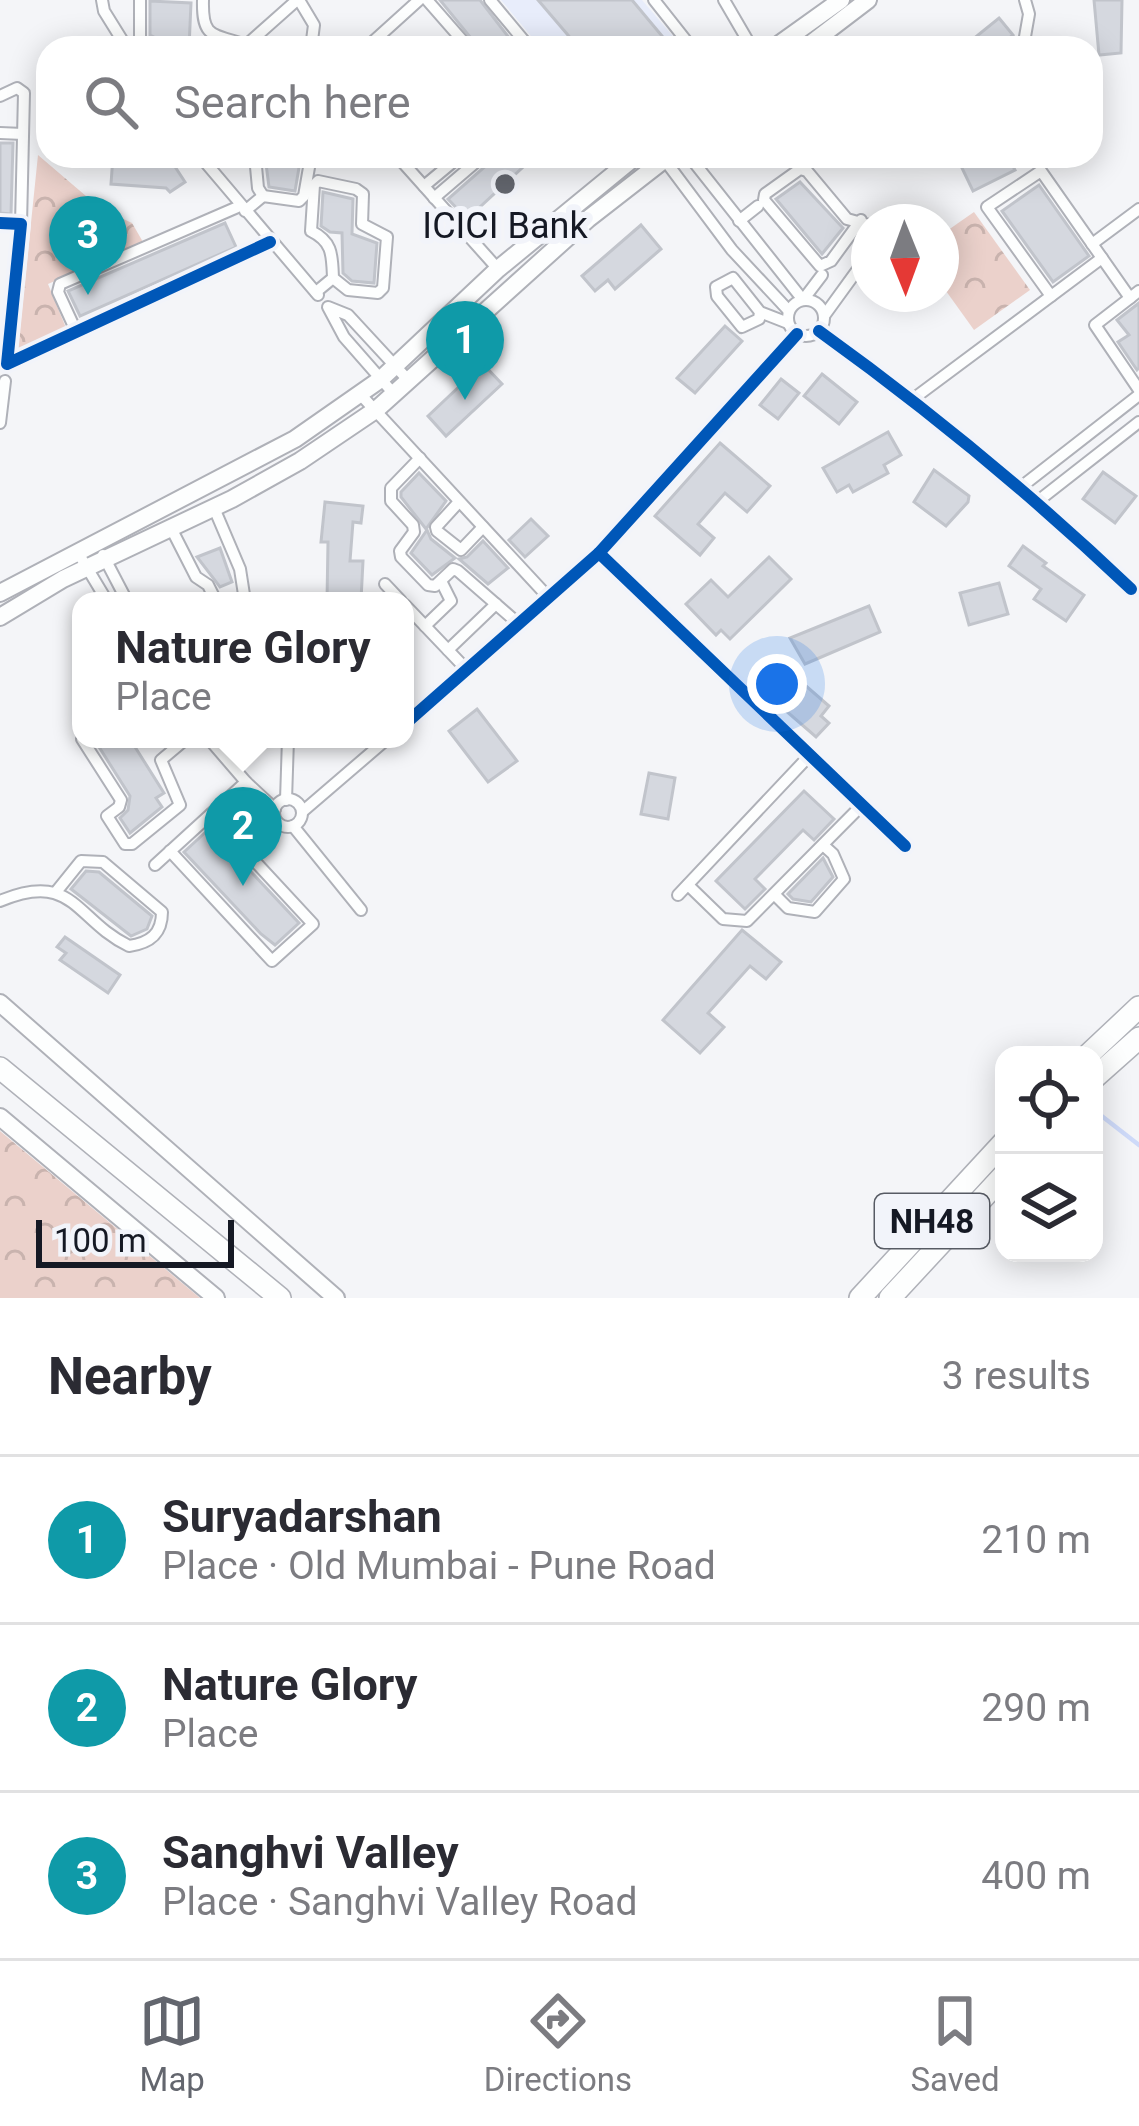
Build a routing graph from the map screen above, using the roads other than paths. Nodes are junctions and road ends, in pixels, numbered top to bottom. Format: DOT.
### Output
graph roads {
  1 [pos="102,0"];
  2 [pos="140,0"];
  3 [pos="203,0"];
  4 [pos="298,0"];
  5 [pos="423,0"];
  6 [pos="490,0"];
  7 [pos="654,0"];
  8 [pos="724,0"];
  9 [pos="841,0"];
  10 [pos="868,0"];
  11 [pos="1025,0"];
  12 [pos="140,20"];
  13 [pos="117,32"];
  14 [pos="120,36"];
  15 [pos="140,36"];
  16 [pos="217,36"];
  17 [pos="255,36"];
  18 [pos="312,36"];
  19 [pos="382,36"];
  20 [pos="458,36"];
  21 [pos="520,36"];
  22 [pos="682,36"];
  23 [pos="745,36"];
  24 [pos="791,36"];
  25 [pos="822,36"];
  26 [pos="1025,36"];
  27 [pos="0,96"];
  28 [pos="0,133"];
  29 [pos="23,134"];
  30 [pos="210,168"];
  31 [pos="257,168"];
  32 [pos="308,168"];
  33 [pos="408,168"];
  34 [pos="446,168"];
  35 [pos="466,168"];
  36 [pos="616,168"];
  37 [pos="637,168"];
  38 [pos="653,168"];
  39 [pos="673,168"];
  40 [pos="698,168"];
  41 [pos="644,176"];
  42 [pos="424,186"];
  43 [pos="263,196"];
  44 [pos="434,198"];
  45 [pos="756,203"];
  46 [pos="243,208"];
  47 [pos="1139,209"];
  48 [pos="736,218"];
  49 [pos="865,222"];
  50 [pos="0,223"];
  51 [pos="21,224"];
  52 [pos="270,242"];
  53 [pos="1092,244"];
  54 [pos="1102,258"];
  55 [pos="498,269"];
  56 [pos="822,275"];
  57 [pos="333,278"];
  58 [pos="851,279"];
  59 [pos="316,292"];
  60 [pos="1134,294"];
  61 [pos="1051,296"];
  62 [pos="803,300"];
  63 [pos="328,308"];
  64 [pos="760,313"];
  65 [pos="824,316"];
  66 [pos="789,317"];
  67 [pos="76,331"];
  68 [pos="819,331"];
  69 [pos="797,334"];
  70 [pos="7,364"];
  71 [pos="388,373"];
  72 [pos="3,380"];
  73 [pos="409,381"];
  74 [pos="1139,392"];
  75 [pos="360,394"];
  76 [pos="394,394"];
  77 [pos="913,398"];
  78 [pos="377,409"];
  79 [pos="1114,415"];
  80 [pos="1139,422"];
  81 [pos="0,423"];
  82 [pos="1127,432"];
  83 [pos="419,458"];
  84 [pos="1021,487"];
  85 [pos="1038,501"];
  86 [pos="458,502"];
  87 [pos="214,508"];
  88 [pos="483,527"];
  89 [pos="171,528"];
  90 [pos="95,542"];
  91 [pos="77,551"];
  92 [pos="598,553"];
  93 [pos="106,560"];
  94 [pos="86,569"];
  95 [pos="441,581"];
  96 [pos="385,584"];
  97 [pos="1131,589"];
  98 [pos="0,592"];
  99 [pos="100,592"];
  100 [pos="122,592"];
  101 [pos="212,592"];
  102 [pos="244,592"];
  103 [pos="393,592"];
  104 [pos="550,599"];
  105 [pos="496,604"];
  106 [pos="414,614"];
  107 [pos="0,617"];
  108 [pos="520,625"];
  109 [pos="425,626"];
  110 [pos="448,650"];
  111 [pos="467,670"];
  112 [pos="414,716"];
  113 [pos="88,748"];
  114 [pos="175,748"];
  115 [pos="218,748"];
  116 [pos="287,748"];
  117 [pos="377,748"];
  118 [pos="809,754"];
  119 [pos="246,782"];
  120 [pos="280,804"];
  121 [pos="862,805"];
  122 [pos="302,812"];
  123 [pos="211,814"];
  124 [pos="293,826"];
  125 [pos="823,845"];
  126 [pos="905,846"];
  127 [pos="170,851"];
  128 [pos="154,866"];
  129 [pos="688,885"];
  130 [pos="56,892"];
  131 [pos="678,895"];
  132 [pos="775,895"];
  133 [pos="0,901"];
  134 [pos="361,910"];
  135 [pos="0,1003"];
  136 [pos="1139,1007"];
  137 [pos="1139,1038"];
  138 [pos="1098,1046"];
  139 [pos="0,1068"];
  140 [pos="1103,1070"];
  141 [pos="0,1117"];
  142 [pos="995,1152"];
  143 [pos="995,1185"];
  144 [pos="216,1298"];
  145 [pos="280,1298"];
  146 [pos="336,1298"];
  147 [pos="860,1298"];
  148 [pos="890,1298"];
  1 -- 13 [label="street"];
  2 -- 12 [label="street"];
  3 -- 16 [label="street"];
  4 -- 17 [label="street"];
  4 -- 18 [label="street"];
  5 -- 19 [label="street"];
  5 -- 20 [label="street"];
  6 -- 21 [label="street"];
  7 -- 22 [label="street"];
  8 -- 23 [label="street"];
  9 -- 24 [label="main road"];
  10 -- 25 [label="main road"];
  11 -- 26 [label="street"];
  12 -- 13 [label="street"];
  12 -- 15 [label="street"];
  13 -- 14 [label="street"];
  27 -- 29 [label="street"];
  28 -- 29 [label="street"];
  29 -- 51 [label="street"];
  30 -- 46 [label="street"];
  31 -- 43 [label="street"];
  32 -- 43 [label="street"];
  33 -- 42 [label="street"];
  34 -- 42 [label="street"];
  35 -- 44 [label="street"];
  36 -- 55 [label="main road"];
  37 -- 41 [label="street"];
  38 -- 41 [label="main road"];
  39 -- 66 [label="street"];
  40 -- 48 [label="street"];
  41 -- 73 [label="main road"];
  42 -- 44 [label="street"];
  43 -- 46 [label="street"];
  44 -- 55 [label="street"];
  45 -- 48 [label="street"];
  46 -- 52 [label="street"];
  46 -- 67 [label="street"];
  47 -- 53 [label="street"];
  48 -- 62 [label="street"];
  49 -- 49 [label="street"];
  50 -- 51 [label="street"];
  51 -- 70 [label="street"];
  52 -- 59 [label="street"];
  52 -- 67 [label="street"];
  53 -- 54 [label="street"];
  53 -- 61 [label="street"];
  54 -- 60 [label="street"];
  54 -- 61 [label="street"];
  55 -- 71 [label="main road"];
  56 -- 62 [label="street"];
  57 -- 57 [label="street"];
  57 -- 59 [label="street"];
  58 -- 65 [label="street"];
  59 -- 63 [label="street"];
  60 -- 74 [label="street"];
  61 -- 77 [label="street"];
  62 -- 65 [label="street"];
  62 -- 66 [label="street"];
  63 -- 71 [label="street"];
  63 -- 71 [label="street"];
  64 -- 64 [label="street"];
  64 -- 66 [label="street"];
  65 -- 68 [label="street"];
  66 -- 69 [label="street"];
  67 -- 70 [label="street"];
  68 -- 69 [label="street"];
  68 -- 77 [label="street"];
  69 -- 92 [label="street"];
  70 -- 72 [label="street"];
  71 -- 73 [label="street"];
  71 -- 75 [label="main road"];
  71 -- 76 [label="street"];
  72 -- 81 [label="street"];
  73 -- 76 [label="main road"];
  74 -- 79 [label="street"];
  75 -- 78 [label="street"];
  75 -- 90 [label="main road"];
  76 -- 78 [label="main road"];
  77 -- 84 [label="street"];
  78 -- 83 [label="street"];
  78 -- 87 [label="main road"];
  79 -- 82 [label="street"];
  79 -- 84 [label="street"];
  80 -- 82 [label="street"];
  82 -- 85 [label="street"];
  83 -- 86 [label="street"];
  83 -- 95 [label="street"];
  84 -- 85 [label="street"];
  85 -- 97 [label="street"];
  86 -- 88 [label="street"];
  86 -- 88 [label="street"];
  87 -- 89 [label="main road"];
  87 -- 102 [label="street"];
  88 -- 104 [label="street"];
  89 -- 93 [label="main road"];
  89 -- 101 [label="street"];
  90 -- 91 [label="main road"];
  90 -- 93 [label="street"];
  91 -- 94 [label="street"];
  91 -- 98 [label="main road"];
  92 -- 104 [label="street"];
  92 -- 118 [label="street"];
  93 -- 94 [label="main road"];
  93 -- 100 [label="street"];
  94 -- 99 [label="street"];
  94 -- 107 [label="main road"];
  95 -- 105 [label="street"];
  95 -- 109 [label="street"];
  96 -- 103 [label="street"];
  104 -- 108 [label="street"];
  105 -- 108 [label="street"];
  105 -- 110 [label="street"];
  106 -- 109 [label="street"];
  108 -- 111 [label="street"];
  109 -- 110 [label="street"];
  110 -- 111 [label="street"];
  111 -- 112 [label="street"];
  113 -- 114 [label="street"];
  115 -- 119 [label="street"];
  116 -- 120 [label="street"];
  117 -- 122 [label="street"];
  118 -- 121 [label="street"];
  118 -- 129 [label="street"];
  119 -- 120 [label="street"];
  119 -- 123 [label="street"];
  120 -- 122 [label="street"];
  120 -- 124 [label="street"];
  121 -- 125 [label="street"];
  121 -- 126 [label="street"];
  122 -- 124 [label="street"];
  123 -- 127 [label="street"];
  123 -- 127 [label="street"];
  124 -- 134 [label="street"];
  125 -- 132 [label="street"];
  125 -- 132 [label="street"];
  127 -- 128 [label="street"];
  129 -- 131 [label="street"];
  129 -- 132 [label="street"];
  130 -- 130 [label="street"];
  130 -- 133 [label="street"];
  135 -- 146 [label="main road"];
  136 -- 138 [label="highway"];
  137 -- 140 [label="highway"];
  139 -- 145 [label="highway"];
  141 -- 144 [label="main road"];
  142 -- 147 [label="highway, NH48"];
  143 -- 148 [label="highway, NH48"];
}
